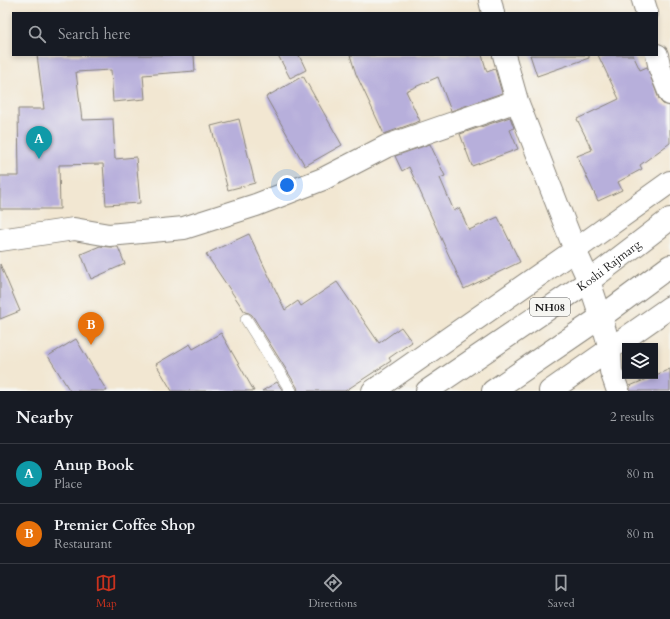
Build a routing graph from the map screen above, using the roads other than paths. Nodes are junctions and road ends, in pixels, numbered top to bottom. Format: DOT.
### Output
graph roads {
  1 [pos="490,0"];
  2 [pos="643,0"];
  3 [pos="493,12"];
  4 [pos="647,12"];
  5 [pos="504,56"];
  6 [pos="657,56"];
  7 [pos="670,94"];
  8 [pos="517,101"];
  9 [pos="670,182"];
  10 [pos="670,219"];
  11 [pos="0,240"];
  12 [pos="575,250"];
  13 [pos="670,266"];
  14 [pos="589,281"];
  15 [pos="670,307"];
  16 [pos="601,317"];
  17 [pos="246,319"];
  18 [pos="610,349"];
  19 [pos="291,391"];
  20 [pos="373,391"];
  21 [pos="427,391"];
  22 [pos="493,391"];
  23 [pos="550,391"];
  24 [pos="618,391"];
  1 -- 3 [label="street"];
  2 -- 4 [label="street"];
  5 -- 8 [label="street"];
  6 -- 7 [label="street"];
  8 -- 11 [label="street"];
  8 -- 12 [label="street"];
  9 -- 12 [label="street"];
  10 -- 14 [label="street, Koshi Rajmarg / NH08"];
  12 -- 14 [label="street"];
  12 -- 20 [label="street"];
  13 -- 16 [label="street"];
  14 -- 16 [label="street"];
  14 -- 21 [label="street, Koshi Rajmarg / NH08"];
  15 -- 18 [label="street"];
  16 -- 18 [label="street"];
  16 -- 22 [label="street"];
  17 -- 19 [label="lane"];
  18 -- 23 [label="street"];
  18 -- 24 [label="street"];
}
